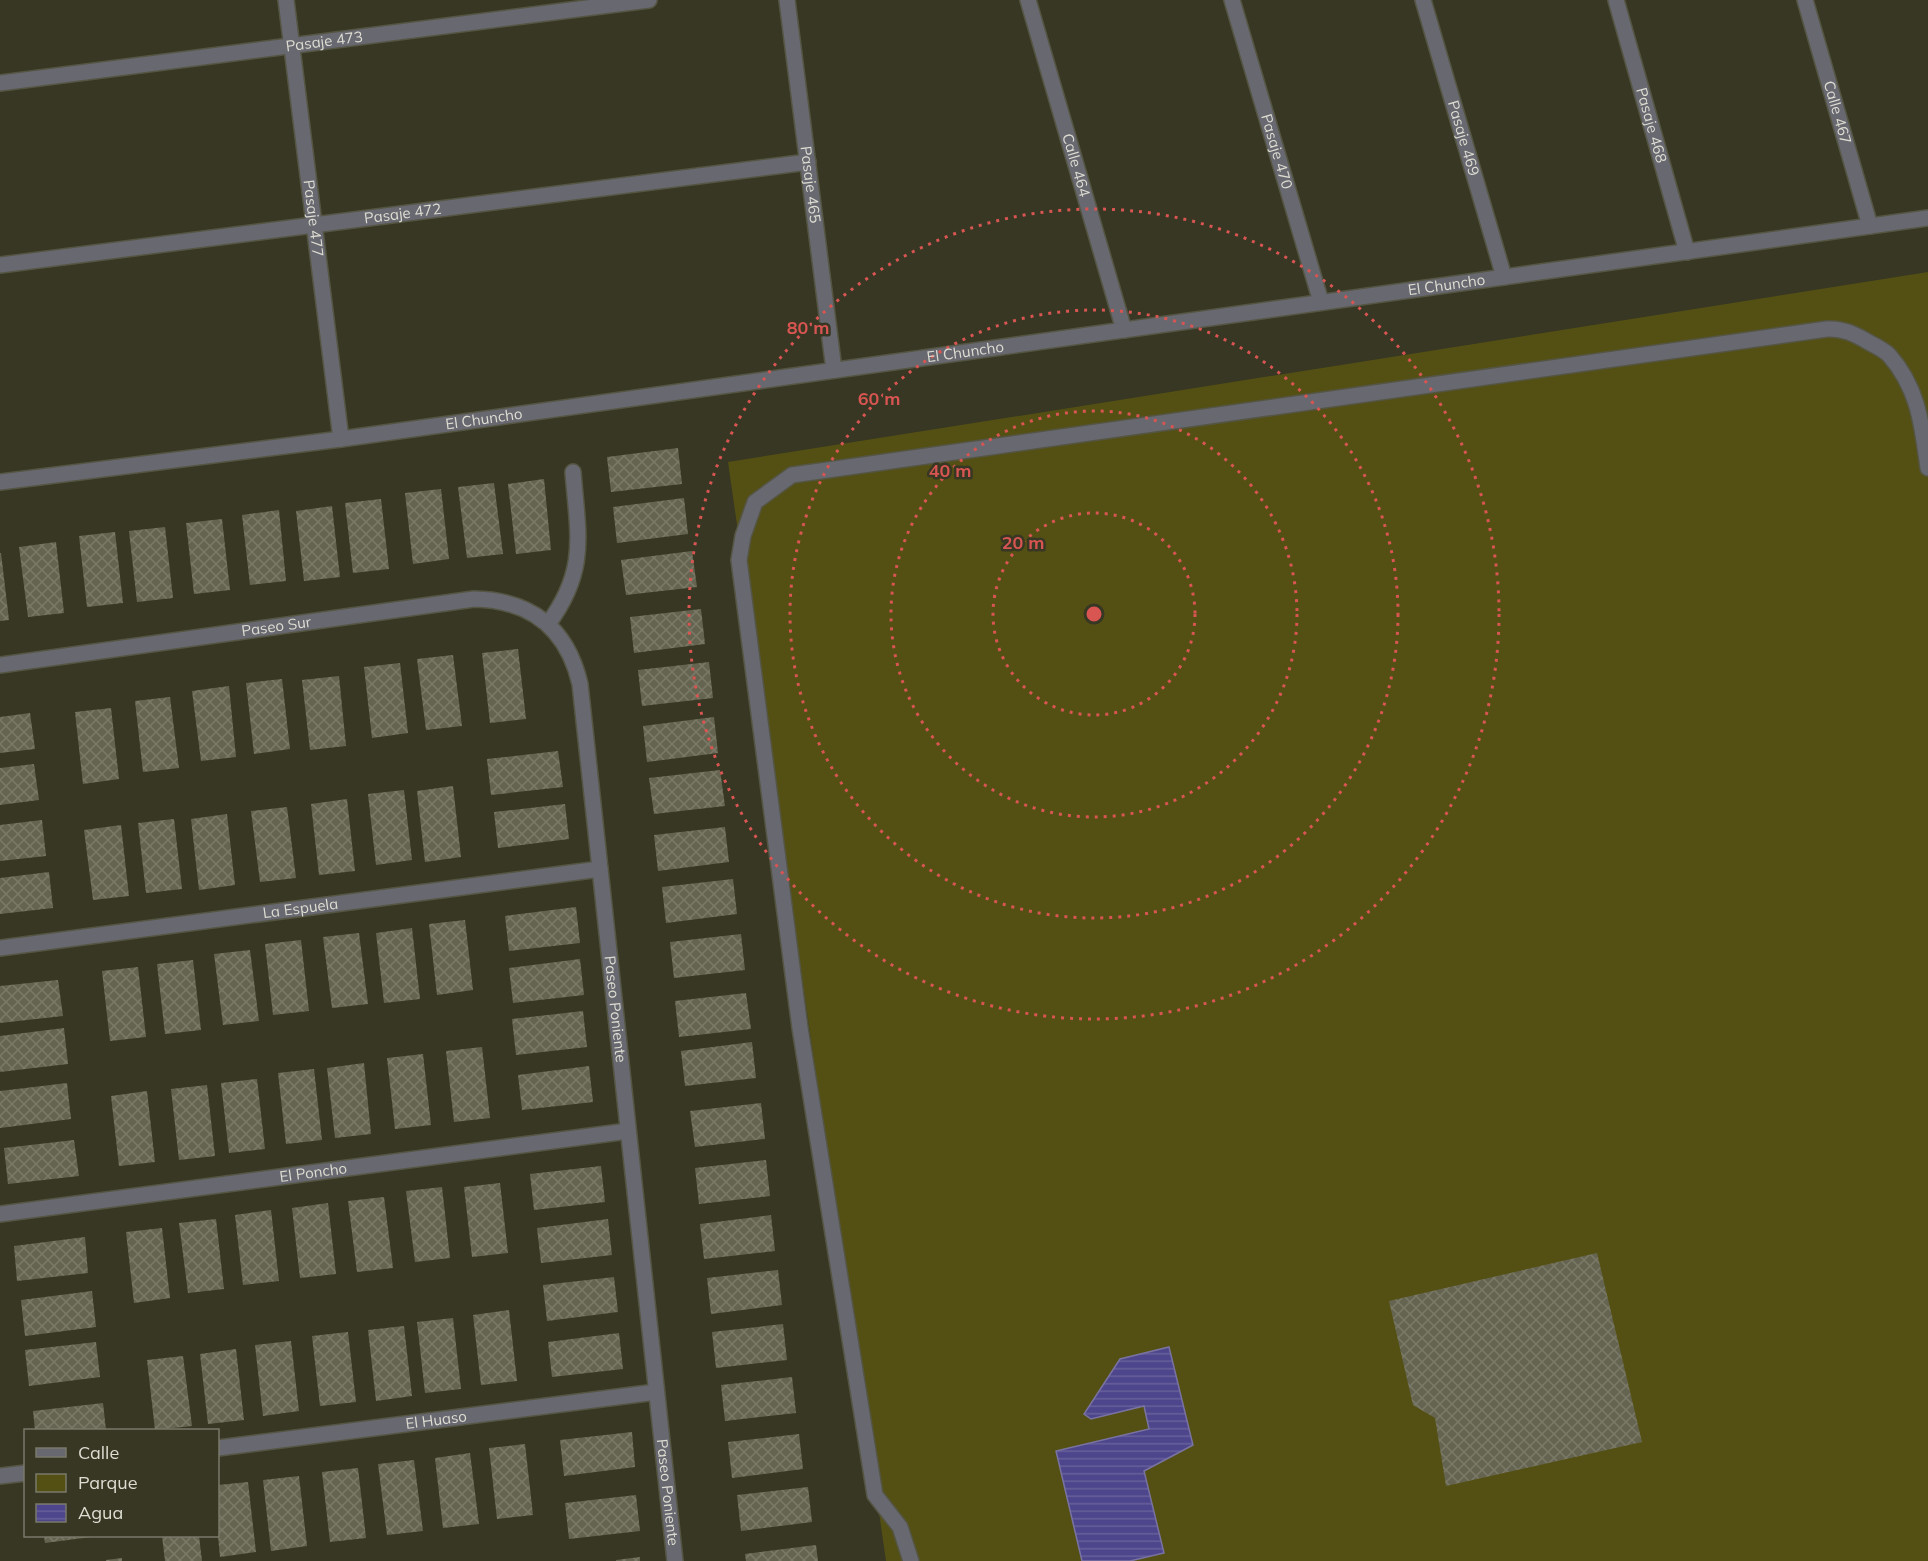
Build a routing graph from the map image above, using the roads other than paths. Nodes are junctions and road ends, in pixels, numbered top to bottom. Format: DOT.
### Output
graph roads {
  1 [pos="286,0"];
  2 [pos="649,0"];
  3 [pos="787,0"];
  4 [pos="1028,0"];
  5 [pos="1232,0"];
  6 [pos="1423,0"];
  7 [pos="1616,0"];
  8 [pos="1804,0"];
  9 [pos="292,46"];
  10 [pos="0,84"];
  11 [pos="808,162"];
  12 [pos="1928,218"];
  13 [pos="314,225"];
  14 [pos="1870,226"];
  15 [pos="1687,252"];
  16 [pos="0,265"];
  17 [pos="1504,277"];
  18 [pos="1321,302"];
  19 [pos="1124,330"];
  20 [pos="834,370"];
  21 [pos="341,439"];
  22 [pos="1928,468"];
  23 [pos="573,472"];
  24 [pos="0,482"];
  25 [pos="548,624"];
  26 [pos="0,665"];
  27 [pos="600,869"];
  28 [pos="0,948"];
  29 [pos="628,1131"];
  30 [pos="0,1214"];
  31 [pos="656,1392"];
  32 [pos="219,1448"];
  33 [pos="24,1473"];
  34 [pos="0,1476"];
  35 [pos="675,1561"];
  36 [pos="911,1561"];
  1 -- 9 [label="street, Pasaje 477"];
  2 -- 9 [label="street, Pasaje 473"];
  3 -- 11 [label="street, Pasaje 465"];
  4 -- 19 [label="street, Calle 464"];
  5 -- 18 [label="street, Pasaje 470"];
  6 -- 17 [label="street, Pasaje 469"];
  7 -- 15 [label="street, Pasaje 468"];
  8 -- 14 [label="street, Calle 467"];
  9 -- 10 [label="street, Pasaje 473"];
  9 -- 13 [label="street, Pasaje 477"];
  11 -- 13 [label="street, Pasaje 472"];
  11 -- 20 [label="street, Pasaje 465"];
  12 -- 14 [label="street, El Chuncho"];
  13 -- 16 [label="street, Pasaje 472"];
  13 -- 21 [label="street, Pasaje 477"];
  14 -- 15 [label="street, El Chuncho"];
  15 -- 17 [label="street, El Chuncho"];
  17 -- 18 [label="street, El Chuncho"];
  18 -- 19 [label="street, El Chuncho"];
  19 -- 20 [label="street, El Chuncho"];
  20 -- 21 [label="street, El Chuncho"];
  21 -- 24 [label="street, El Chuncho"];
  22 -- 36 [label="street"];
  23 -- 25 [label="street"];
  25 -- 26 [label="street, Paseo Sur"];
  25 -- 27 [label="street, Paseo Poniente"];
  27 -- 28 [label="street, La Espuela"];
  27 -- 29 [label="street, Paseo Poniente"];
  29 -- 30 [label="street, El Poncho"];
  29 -- 31 [label="street, Paseo Poniente"];
  31 -- 32 [label="street, El Huaso"];
  31 -- 35 [label="street, Paseo Poniente"];
  33 -- 34 [label="street"];
}
